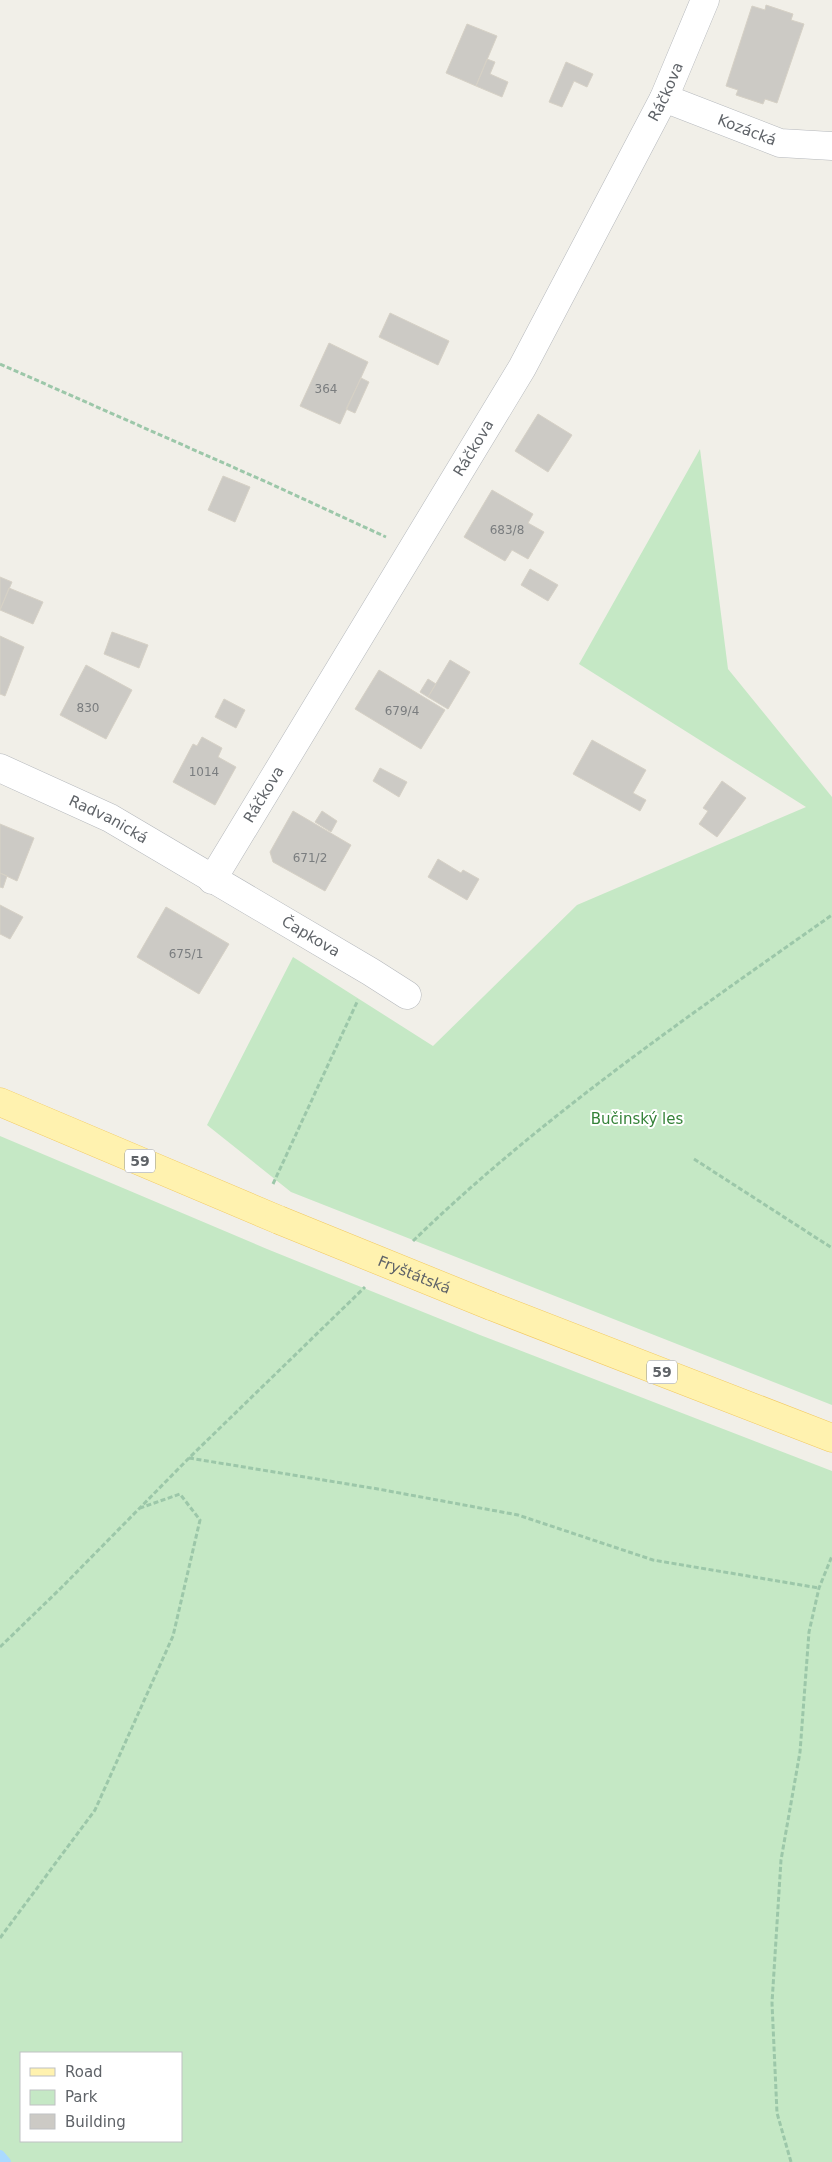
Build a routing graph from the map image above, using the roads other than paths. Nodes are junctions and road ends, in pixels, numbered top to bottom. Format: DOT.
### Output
graph roads {
  1 [pos="705,0"];
  2 [pos="664,98"];
  3 [pos="832,146"];
  4 [pos="0,768"];
  5 [pos="212,880"];
  6 [pos="407,995"];
  7 [pos="0,1102"];
  8 [pos="832,1438"];
  1 -- 2 [label="street, Ráčkova"];
  2 -- 3 [label="street, Kozácká"];
  2 -- 5 [label="street, Ráčkova"];
  4 -- 5 [label="street, Radvanická"];
  5 -- 6 [label="street, Čapkova"];
  7 -- 8 [label="main road, Fryštátská / 59, bridge"];
}
